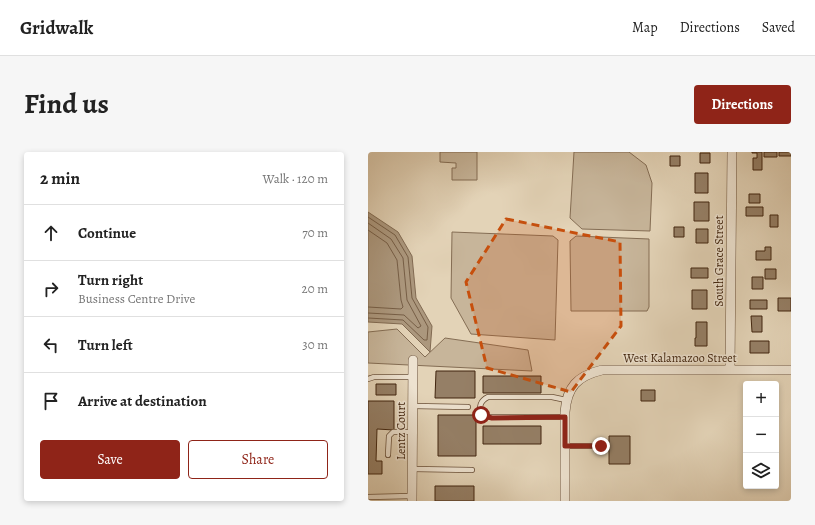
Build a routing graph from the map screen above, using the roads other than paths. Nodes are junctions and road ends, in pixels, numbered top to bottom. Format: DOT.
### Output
graph roads {
  1 [pos="732,152"];
  2 [pos="413,360"];
  3 [pos="730,370"];
  4 [pos="791,370"];
  5 [pos="413,377"];
  6 [pos="368,379"];
  7 [pos="566,400"];
  8 [pos="413,406"];
  9 [pos="468,407"];
  10 [pos="565,417"];
  11 [pos="413,432"];
  12 [pos="565,446"];
  13 [pos="601,446"];
  14 [pos="388,455"];
  15 [pos="412,469"];
  16 [pos="472,470"];
  17 [pos="368,497"];
  18 [pos="412,498"];
  19 [pos="565,501"];
  1 -- 3 [label="street, South Grace Street"];
  2 -- 5 [label="street, Lentz Court"];
  3 -- 4 [label="street, West Kalamazoo Street"];
  3 -- 7 [label="street, West Kalamazoo Street"];
  5 -- 6 [label="lane"];
  5 -- 8 [label="street, Lentz Court"];
  7 -- 10 [label="street"];
  7 -- 10 [label="lane"];
  8 -- 9 [label="lane"];
  8 -- 11 [label="street, Lentz Court"];
  10 -- 12 [label="street"];
  11 -- 14 [label="lane"];
  11 -- 15 [label="street, Lentz Court"];
  12 -- 13 [label="lane"];
  12 -- 19 [label="street"];
  15 -- 16 [label="lane"];
  15 -- 18 [label="street, Lentz Court"];
  17 -- 18 [label="lane"];
}
